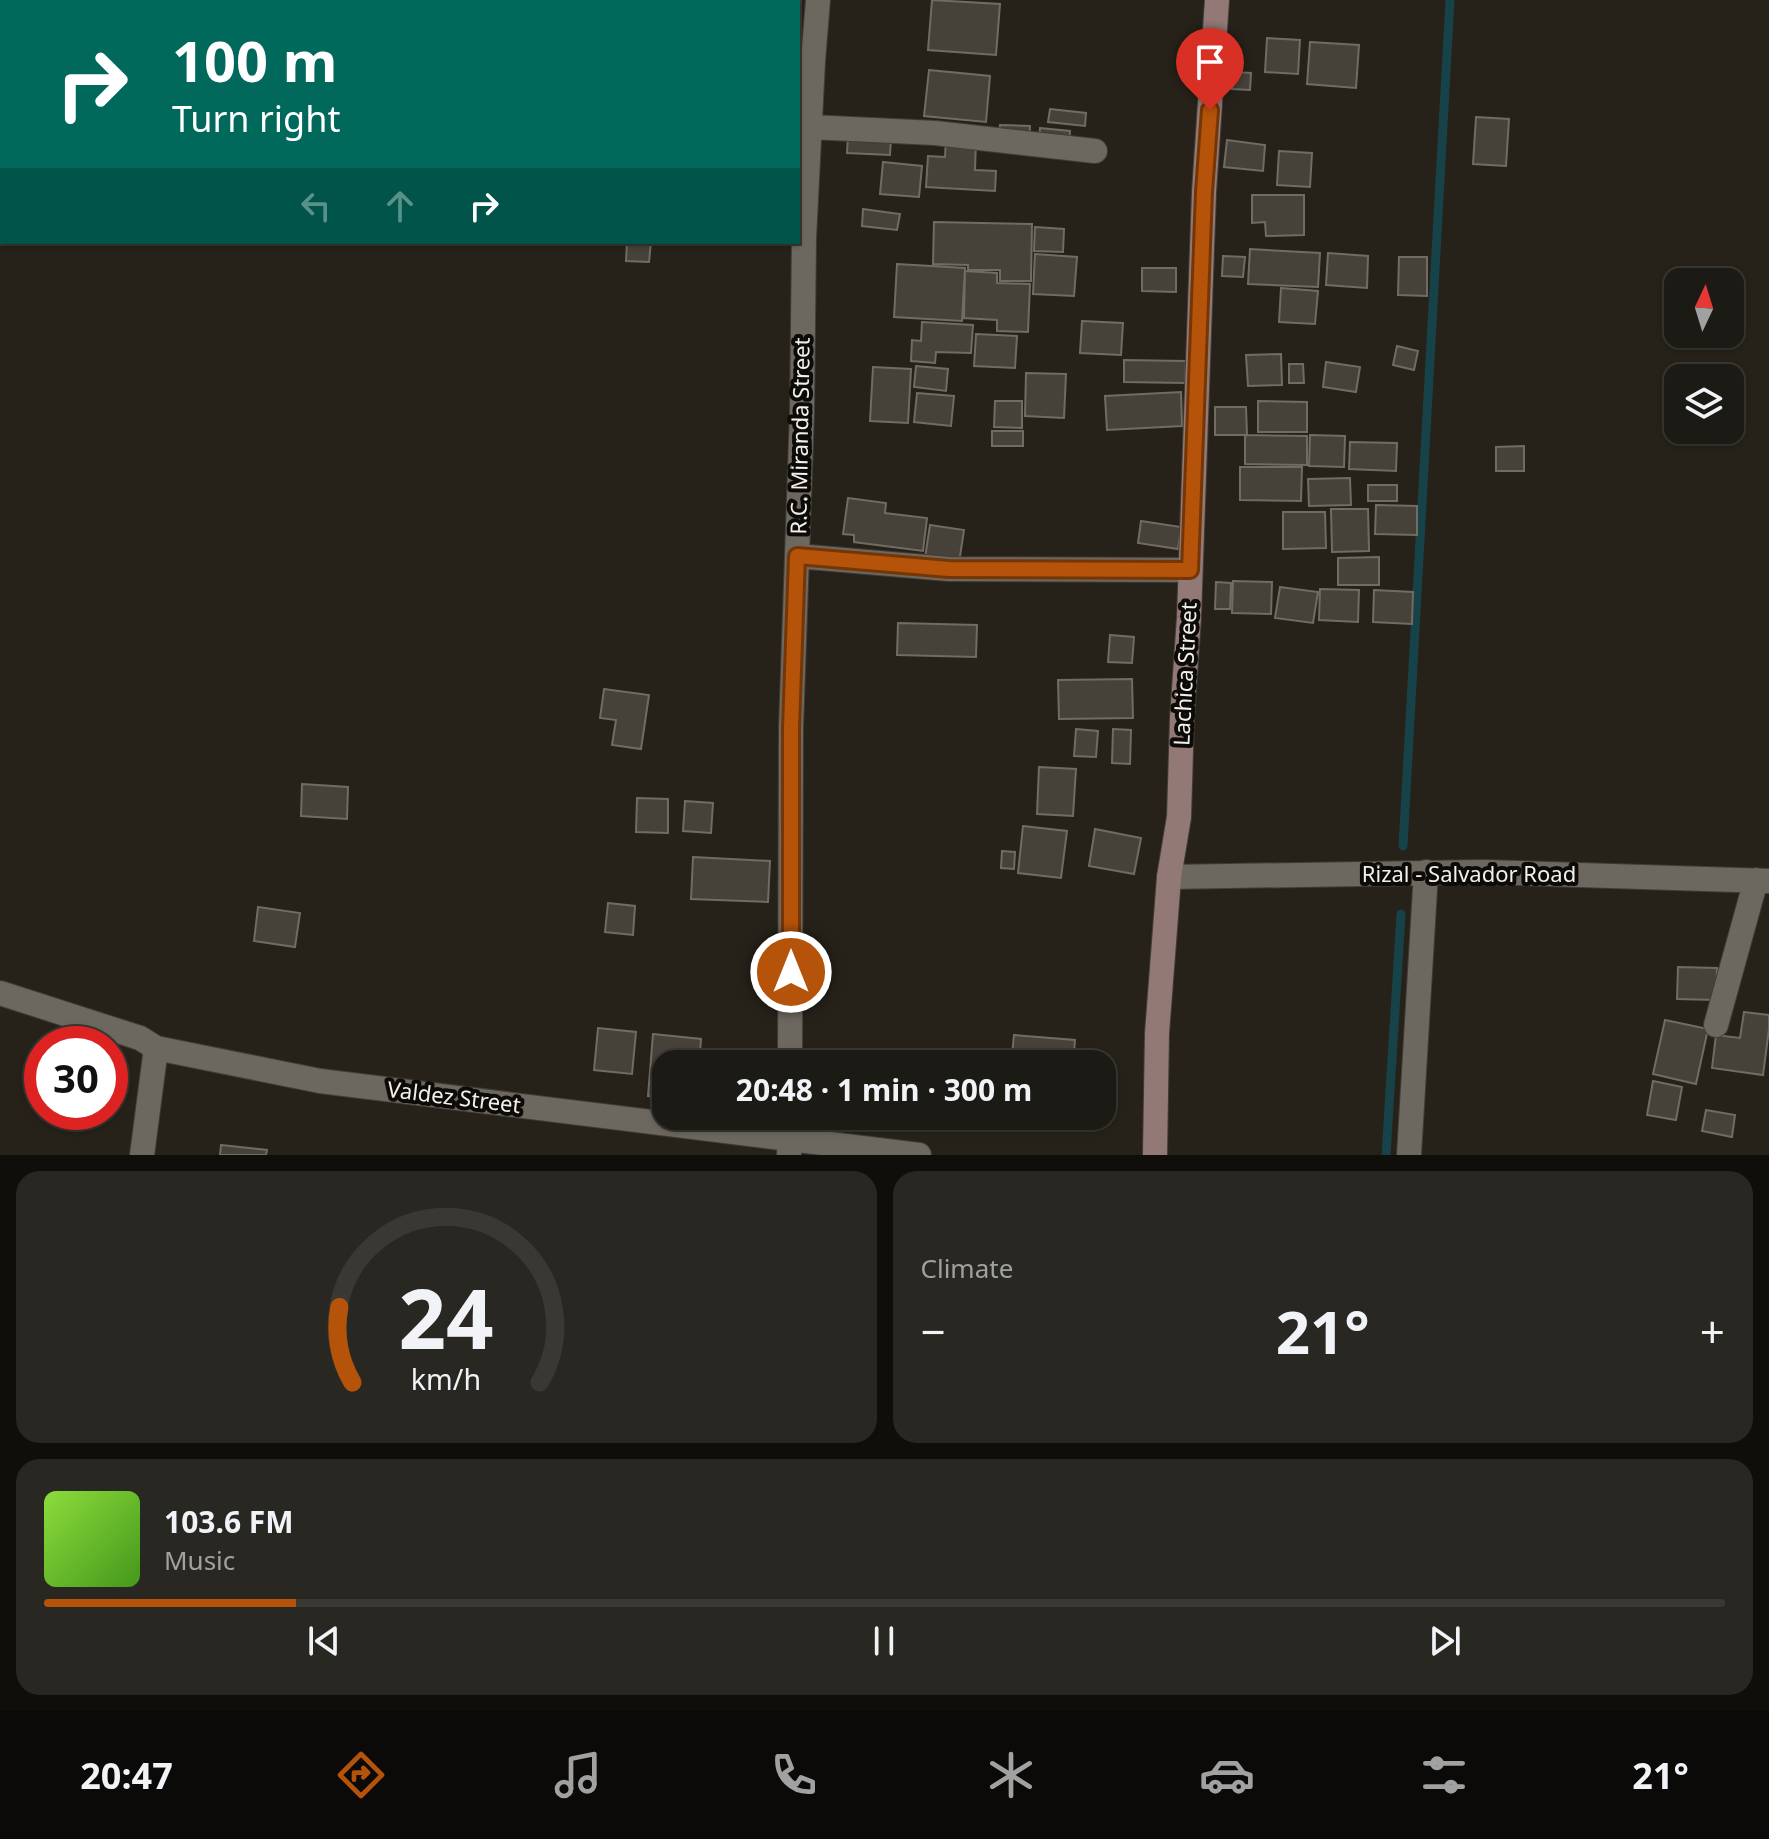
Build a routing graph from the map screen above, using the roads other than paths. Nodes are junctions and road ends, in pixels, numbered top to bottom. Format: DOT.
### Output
graph roads {
  1 [pos="818,0"];
  2 [pos="1217,0"];
  3 [pos="810,127"];
  4 [pos="1095,151"];
  5 [pos="797,556"];
  6 [pos="1190,570"];
  7 [pos="1426,872"];
  8 [pos="1169,877"];
  9 [pos="1763,880"];
  10 [pos="0,993"];
  11 [pos="1716,1025"];
  12 [pos="156,1048"];
  13 [pos="790,1050"];
  14 [pos="790,1136"];
  15 [pos="142,1155"];
  16 [pos="919,1155"];
  17 [pos="1155,1155"];
  18 [pos="1409,1155"];
  1 -- 3 [label="street, R.C. Miranda Street"];
  2 -- 6 [label="street, Lachica Street"];
  3 -- 4 [label="street"];
  3 -- 5 [label="street, R.C. Miranda Street"];
  5 -- 6 [label="street"];
  5 -- 13 [label="street, R.C. Miranda Street"];
  6 -- 8 [label="street, Lachica Street"];
  7 -- 8 [label="street, Rizal - Salvador Road"];
  7 -- 9 [label="street, Rizal - Salvador Road"];
  7 -- 18 [label="street"];
  8 -- 17 [label="street, Lachica Street"];
  9 -- 11 [label="street"];
  10 -- 12 [label="street, Valdez Street"];
  12 -- 14 [label="street, Valdez Street"];
  12 -- 15 [label="street"];
  14 -- 16 [label="street, Valdez Street"];
}
